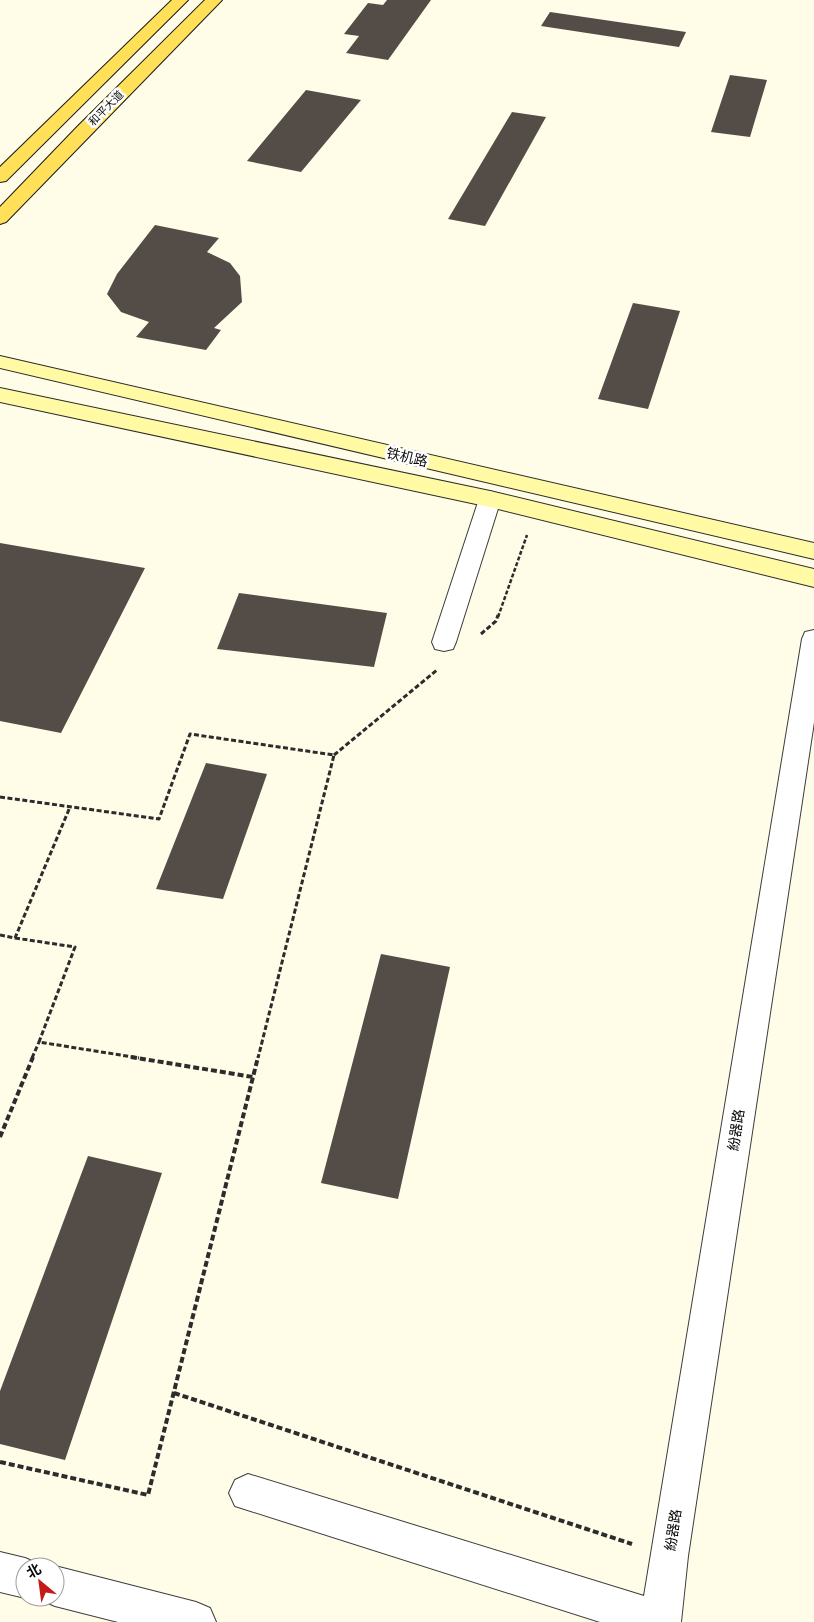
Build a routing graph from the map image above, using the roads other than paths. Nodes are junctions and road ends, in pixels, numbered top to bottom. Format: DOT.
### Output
graph roads {
  1 [pos="181,0"];
  2 [pos="214,0"];
  3 [pos="0,178"];
  4 [pos="0,218"];
  5 [pos="0,362"];
  6 [pos="0,395"];
  7 [pos="490,499"];
  8 [pos="814,551"];
  9 [pos="814,578"];
  10 [pos="814,639"];
  11 [pos="444,642"];
  12 [pos="248,1493"];
  13 [pos="0,1572"];
  14 [pos="15,1576"];
  15 [pos="65,1589"];
  16 [pos="660,1621"];
  17 [pos="196,1622"];
  1 -- 3 [label="main road, 和平大道"];
  2 -- 4 [label="main road, 和平大道"];
  5 -- 8 [label="main road, 铁机路"];
  6 -- 7 [label="main road, 铁机路"];
  7 -- 9 [label="main road, 铁机路"];
  7 -- 11 [label="street"];
  10 -- 16 [label="street, 紛器路"];
  12 -- 16 [label="street"];
  13 -- 14 [label="street"];
  15 -- 17 [label="street"];
}
